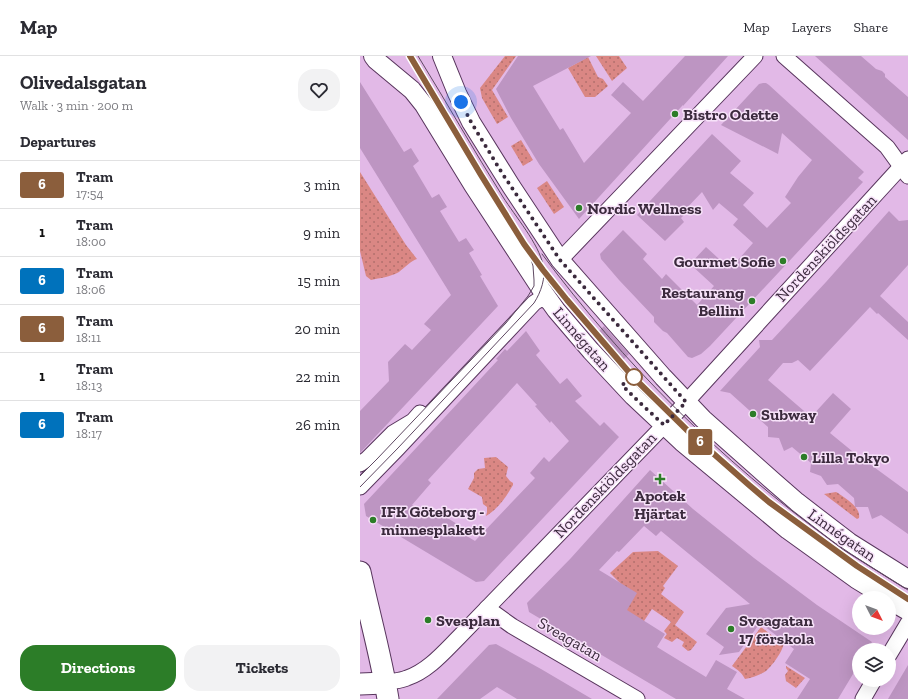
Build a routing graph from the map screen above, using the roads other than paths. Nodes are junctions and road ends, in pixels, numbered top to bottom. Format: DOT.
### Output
graph roads {
  1 [pos="373,56"];
  2 [pos="442,56"];
  3 [pos="755,56"];
  4 [pos="784,56"];
  5 [pos="906,167"];
  6 [pos="560,260"];
  7 [pos="534,280"];
  8 [pos="549,300"];
  9 [pos="686,402"];
  10 [pos="664,425"];
  11 [pos="360,464"];
  12 [pos="360,487"];
  13 [pos="908,579"];
  14 [pos="361,584"];
  15 [pos="875,591"];
  16 [pos="896,604"];
  17 [pos="487,608"];
  18 [pos="908,611"];
  19 [pos="908,623"];
  20 [pos="896,643"];
  21 [pos="360,684"];
  22 [pos="870,687"];
  23 [pos="386,691"];
  24 [pos="637,699"];
  25 [pos="863,699"];
  1 -- 7 [label="street, Linnégatan"];
  2 -- 6 [label="street, Linnégatan"];
  3 -- 6 [label="street"];
  4 -- 5 [label="street"];
  5 -- 9 [label="street, Nordenskiöldsgatan"];
  6 -- 9 [label="street, Linnégatan"];
  7 -- 8 [label="street, Linnégatan"];
  7 -- 11 [label="street"];
  8 -- 10 [label="street, Linnégatan"];
  8 -- 12 [label="street"];
  9 -- 10 [label="street, Nordenskiöldsgatan"];
  9 -- 13 [label="street, Linnégatan"];
  10 -- 15 [label="street, Linnégatan"];
  10 -- 17 [label="street, Nordenskiöldsgatan"];
  14 -- 23 [label="main road"];
  16 -- 18 [label="street, Linnégatan"];
  17 -- 23 [label="street, Nordenskiöldsgatan"];
  17 -- 24 [label="street, Sveagatan"];
  19 -- 20 [label="street"];
  21 -- 23 [label="main road, Nordenskiöldsgatan"];
  22 -- 25 [label="street"];
}
